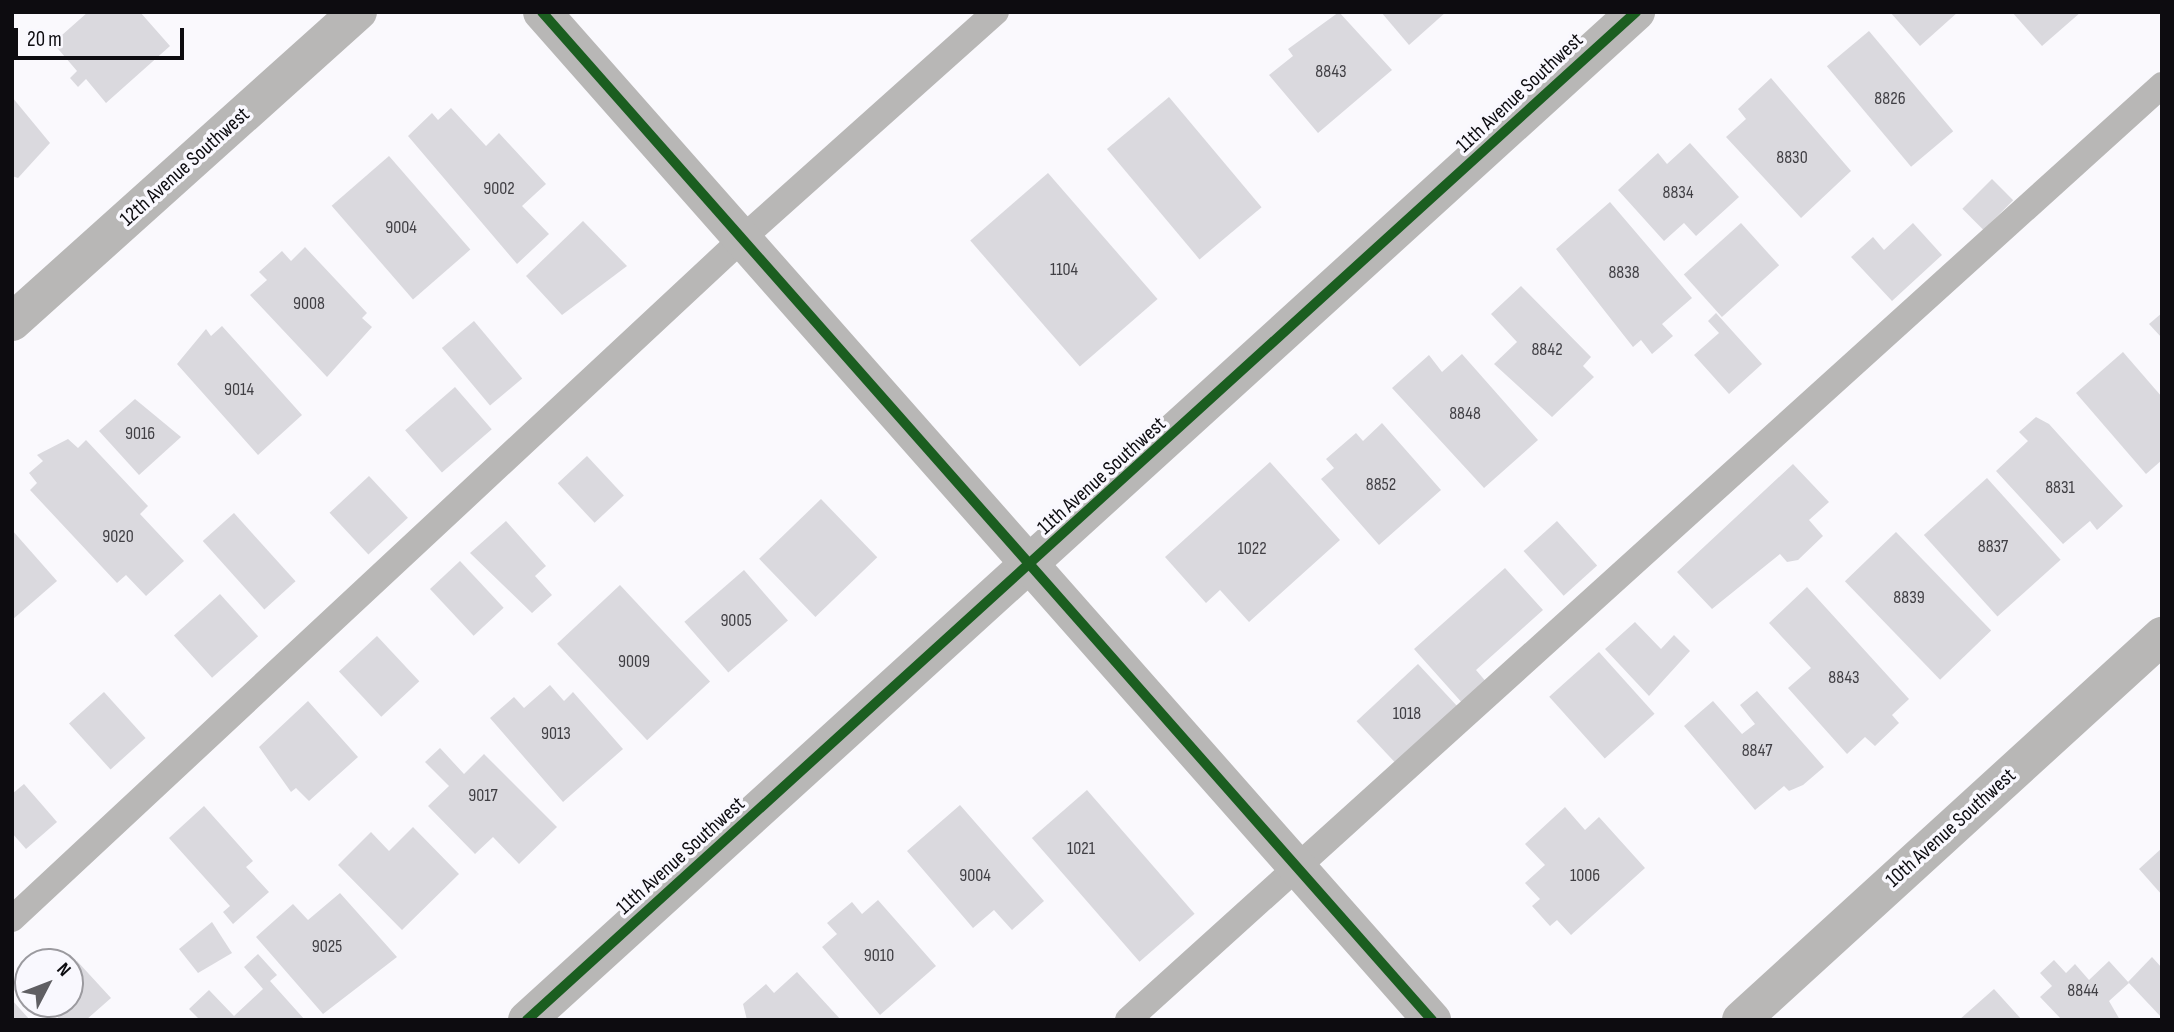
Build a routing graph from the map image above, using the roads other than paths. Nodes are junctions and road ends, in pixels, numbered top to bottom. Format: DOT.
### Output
graph roads {
  1 [pos="358,12"];
  2 [pos="542,12"];
  3 [pos="996,12"];
  4 [pos="1636,12"];
  5 [pos="2162,85"];
  6 [pos="744,237"];
  7 [pos="12,323"];
  8 [pos="1032,565"];
  9 [pos="2162,636"];
  10 [pos="1297,866"];
  11 [pos="12,919"];
  12 [pos="527,1020"];
  13 [pos="1128,1020"];
  14 [pos="1432,1020"];
  15 [pos="1741,1020"];
  1 -- 7 [label="street, 12th Avenue Southwest"];
  2 -- 6 [label="street"];
  3 -- 6 [label="lane"];
  4 -- 8 [label="street, 11th Avenue Southwest"];
  5 -- 10 [label="lane"];
  6 -- 8 [label="street"];
  6 -- 11 [label="lane"];
  8 -- 10 [label="street"];
  8 -- 12 [label="street, 11th Avenue Southwest"];
  9 -- 15 [label="street, 10th Avenue Southwest"];
  10 -- 13 [label="lane"];
  10 -- 14 [label="street"];
}
